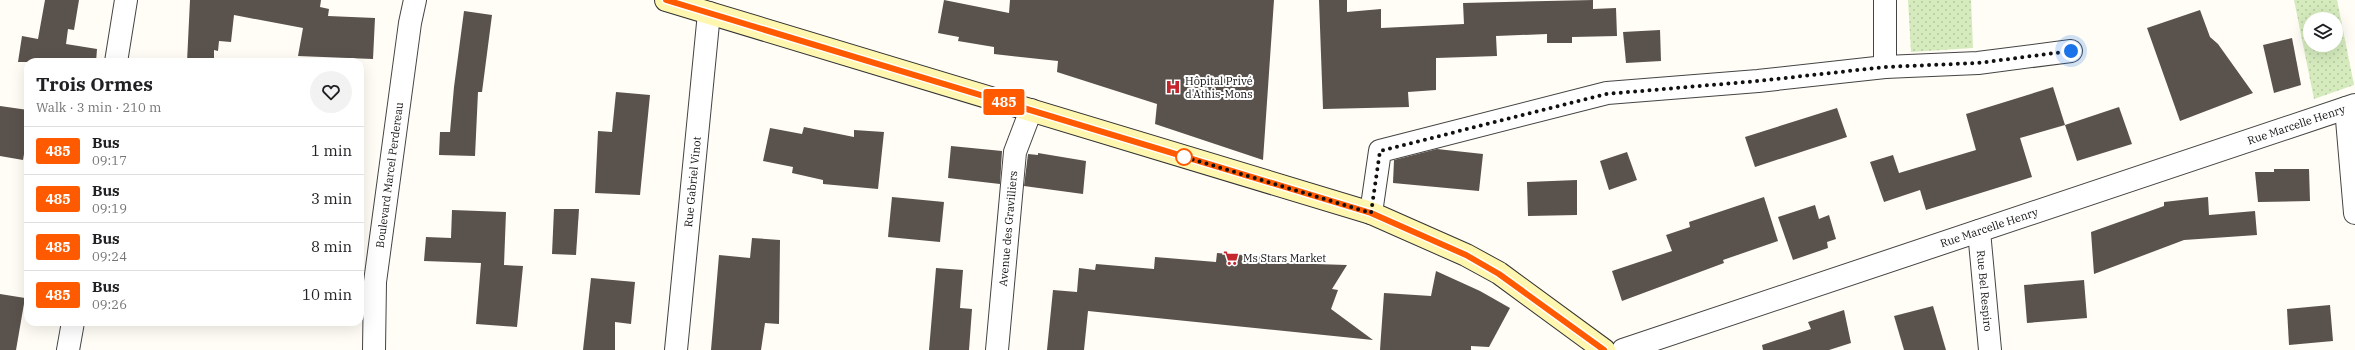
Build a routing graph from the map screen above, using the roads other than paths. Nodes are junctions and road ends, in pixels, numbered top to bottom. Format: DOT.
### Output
graph roads {
  1 [pos="126,0"];
  2 [pos="415,0"];
  3 [pos="666,0"];
  4 [pos="1885,0"];
  5 [pos="709,13"];
  6 [pos="2071,51"];
  7 [pos="117,58"];
  8 [pos="1885,67"];
  9 [pos="2351,106"];
  10 [pos="1031,110"];
  11 [pos="2355,212"];
  12 [pos="1371,213"];
  13 [pos="1979,231"];
  14 [pos="72,326"];
  15 [pos="68,350"];
  16 [pos="374,350"];
  17 [pos="676,350"];
  18 [pos="997,350"];
  19 [pos="1604,350"];
  20 [pos="1623,350"];
  21 [pos="1990,350"];
  1 -- 7 [label="street"];
  2 -- 16 [label="street, Boulevard Marcel Perdereau"];
  3 -- 5 [label="main road"];
  4 -- 8 [label="street"];
  5 -- 10 [label="main road"];
  5 -- 17 [label="street, Rue Gabriel Vinot"];
  6 -- 8 [label="street"];
  8 -- 12 [label="street"];
  9 -- 11 [label="street"];
  9 -- 13 [label="street, Rue Marcelle Henry"];
  10 -- 12 [label="main road"];
  10 -- 18 [label="street, Avenue des Gravilliers"];
  12 -- 19 [label="main road"];
  13 -- 20 [label="street, Rue Marcelle Henry"];
  13 -- 21 [label="street, Rue Bel Respiro"];
  14 -- 15 [label="street"];
}
